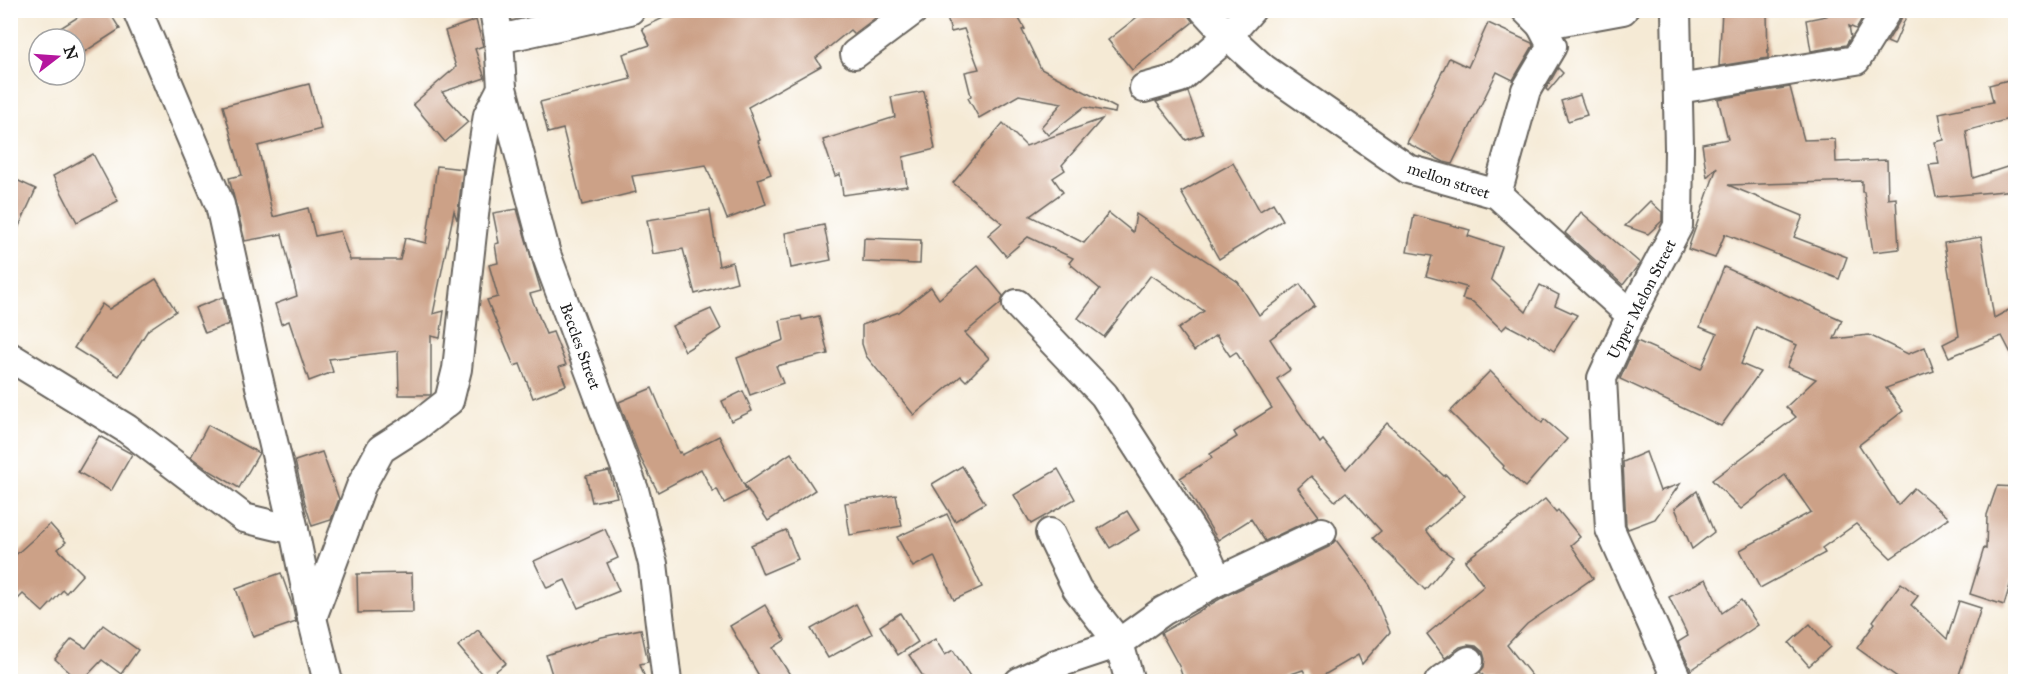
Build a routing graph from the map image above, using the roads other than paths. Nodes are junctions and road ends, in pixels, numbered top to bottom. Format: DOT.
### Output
graph roads {
  1 [pos="137,10"];
  2 [pos="494,10"];
  3 [pos="630,10"];
  4 [pos="914,10"];
  5 [pos="1204,10"];
  6 [pos="1251,10"];
  7 [pos="1623,10"];
  8 [pos="1676,10"];
  9 [pos="1887,10"];
  10 [pos="1534,18"];
  11 [pos="1228,36"];
  12 [pos="499,39"];
  13 [pos="855,54"];
  14 [pos="502,88"];
  15 [pos="1144,88"];
  16 [pos="1678,89"];
  17 [pos="1497,195"];
  18 [pos="1017,304"];
  19 [pos="1630,315"];
  20 [pos="10,357"];
  21 [pos="294,530"];
  22 [pos="1322,532"];
  23 [pos="1050,533"];
  24 [pos="1218,581"];
  25 [pos="312,618"];
  26 [pos="1119,643"];
  27 [pos="1468,661"];
  28 [pos="328,681"];
  29 [pos="668,681"];
  30 [pos="1019,681"];
  31 [pos="1130,681"];
  32 [pos="1439,681"];
  33 [pos="1678,681"];
  1 -- 21 [label="street"];
  2 -- 12 [label="street, Beccles Street"];
  3 -- 12 [label="street"];
  4 -- 13 [label="street"];
  5 -- 11 [label="street, mellon street"];
  6 -- 11 [label="street"];
  7 -- 10 [label="street"];
  8 -- 16 [label="street, Upper Melon Street"];
  9 -- 16 [label="street"];
  10 -- 17 [label="street"];
  11 -- 15 [label="street"];
  11 -- 17 [label="street, mellon street"];
  12 -- 14 [label="street, Beccles Street"];
  14 -- 25 [label="street"];
  14 -- 29 [label="street, Beccles Street"];
  16 -- 19 [label="street, Upper Melon Street"];
  17 -- 19 [label="street, mellon street"];
  18 -- 24 [label="street"];
  19 -- 33 [label="street, Upper Melon Street"];
  20 -- 21 [label="street"];
  21 -- 25 [label="street"];
  22 -- 24 [label="street"];
  23 -- 26 [label="street"];
  24 -- 26 [label="street"];
  25 -- 28 [label="street"];
  26 -- 30 [label="street"];
  26 -- 31 [label="street"];
  27 -- 32 [label="street"];
}
